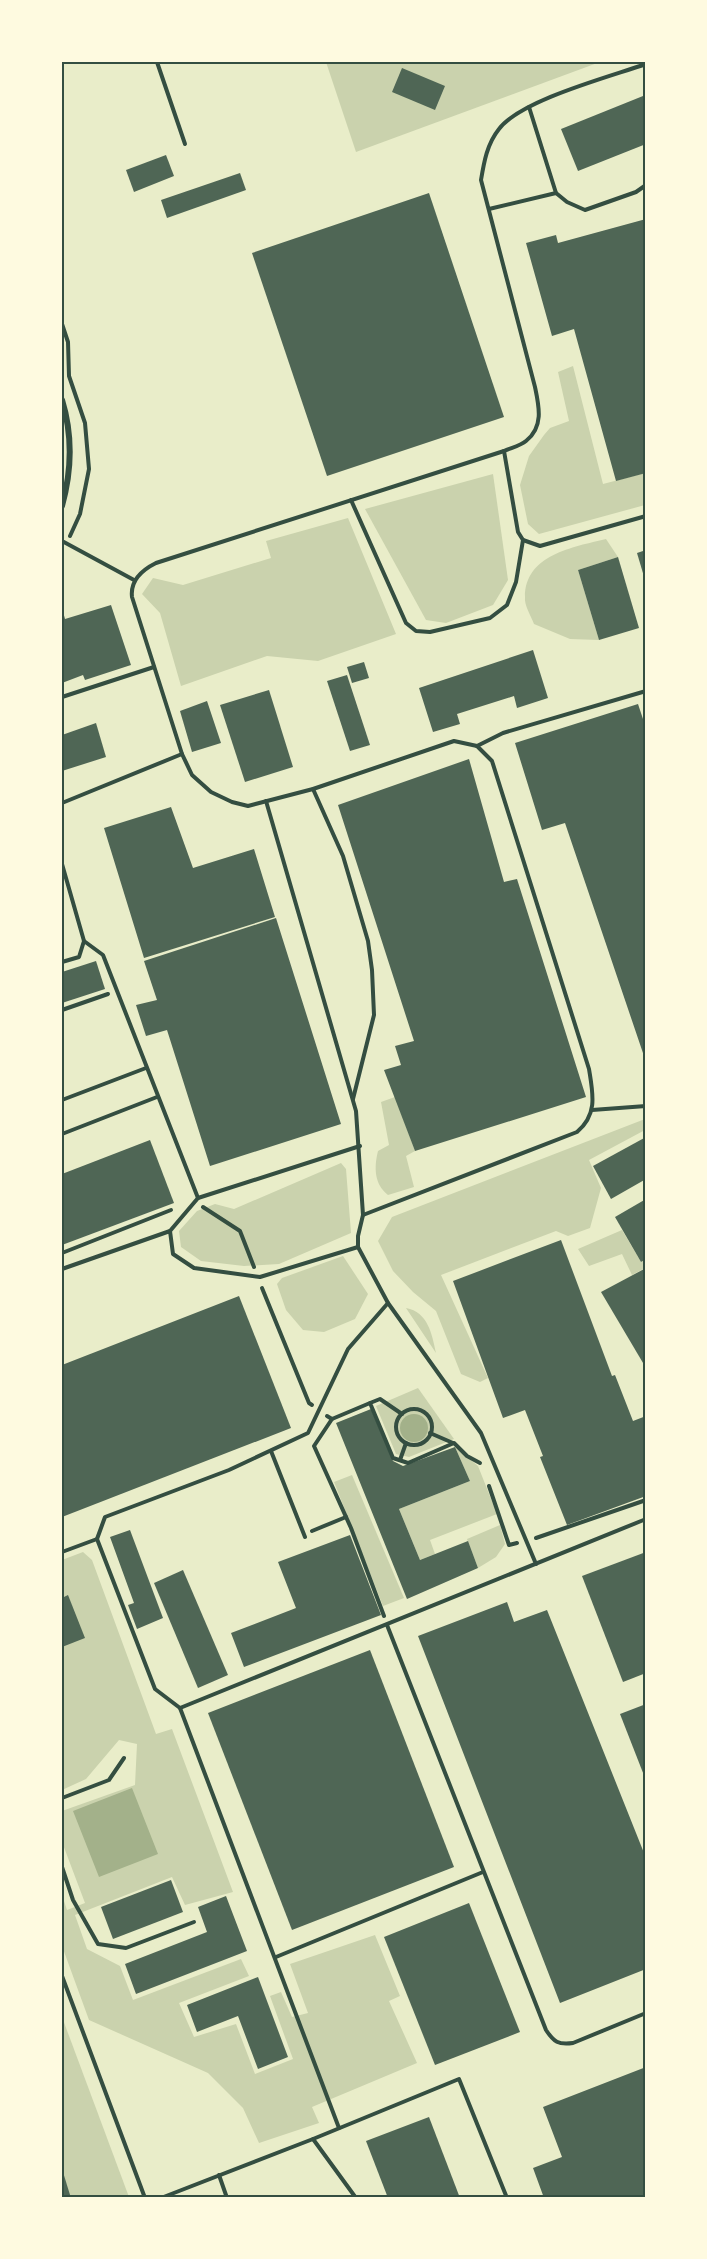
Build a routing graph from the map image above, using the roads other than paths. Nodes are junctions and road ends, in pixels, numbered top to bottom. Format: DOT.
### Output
graph roads {
  1 [pos="157,62"];
  2 [pos="645,64"];
  3 [pos="529,107"];
  4 [pos="184,144"];
  5 [pos="645,185"];
  6 [pos="556,193"];
  7 [pos="489,209"];
  8 [pos="62,400"];
  9 [pos="504,451"];
  10 [pos="351,500"];
  11 [pos="62,506"];
  12 [pos="645,516"];
  13 [pos="524,540"];
  14 [pos="62,542"];
  15 [pos="134,580"];
  16 [pos="154,667"];
  17 [pos="645,691"];
  18 [pos="62,697"];
  19 [pos="477,746"];
  20 [pos="182,754"];
  21 [pos="312,789"];
  22 [pos="266,801"];
  23 [pos="62,803"];
  24 [pos="62,864"];
  25 [pos="84,941"];
  26 [pos="62,962"];
  27 [pos="146,1068"];
  28 [pos="157,1097"];
  29 [pos="62,1100"];
  30 [pos="353,1100"];
  31 [pos="645,1106"];
  32 [pos="592,1110"];
  33 [pos="62,1133"];
  34 [pos="360,1146"];
  35 [pos="198,1198"];
  36 [pos="363,1215"];
  37 [pos="170,1231"];
  38 [pos="358,1247"];
  39 [pos="62,1269"];
  40 [pos="388,1303"];
  41 [pos="271,1451"];
  42 [pos="645,1519"];
  43 [pos="305,1537"];
  44 [pos="97,1539"];
  45 [pos="62,1552"];
  46 [pos="536,1564"];
  47 [pos="387,1626"];
  48 [pos="180,1708"];
  49 [pos="124,1758"];
  50 [pos="62,1798"];
  51 [pos="62,1867"];
  52 [pos="483,1872"];
  53 [pos="194,1922"];
  54 [pos="276,1957"];
  55 [pos="62,1976"];
  56 [pos="645,2013"];
  57 [pos="339,2128"];
  58 [pos="313,2139"];
  59 [pos="219,2175"];
  60 [pos="176,2192"];
  61 [pos="145,2198"];
  62 [pos="161,2198"];
  63 [pos="178,2198"];
  64 [pos="227,2198"];
  65 [pos="356,2198"];
  66 [pos="507,2198"];
  1 -- 4 [label="lane"];
  2 -- 3 [label="lane"];
  3 -- 6 [label="lane"];
  3 -- 7 [label="lane"];
  5 -- 6 [label="lane"];
  6 -- 7 [label="lane"];
  7 -- 9 [label="lane"];
  8 -- 11 [label="street"];
  9 -- 10 [label="lane"];
  9 -- 13 [label="lane"];
  10 -- 13 [label="lane"];
  10 -- 15 [label="lane"];
  12 -- 13 [label="lane"];
  14 -- 15 [label="lane"];
  15 -- 16 [label="lane"];
  16 -- 18 [label="lane"];
  16 -- 20 [label="lane"];
  17 -- 19 [label="lane"];
  19 -- 21 [label="lane"];
  19 -- 32 [label="lane"];
  20 -- 22 [label="lane"];
  20 -- 23 [label="lane"];
  21 -- 22 [label="lane"];
  21 -- 30 [label="lane"];
  22 -- 30 [label="lane"];
  24 -- 25 [label="lane"];
  25 -- 26 [label="lane"];
  25 -- 27 [label="lane"];
  27 -- 28 [label="lane"];
  27 -- 29 [label="lane"];
  28 -- 33 [label="lane"];
  28 -- 35 [label="lane"];
  30 -- 34 [label="lane"];
  31 -- 32 [label="lane"];
  32 -- 36 [label="lane"];
  34 -- 35 [label="lane"];
  34 -- 36 [label="lane"];
  35 -- 37 [label="lane"];
  36 -- 38 [label="lane"];
  37 -- 38 [label="lane"];
  37 -- 39 [label="lane"];
  38 -- 40 [label="lane"];
  40 -- 41 [label="lane"];
  40 -- 46 [label="lane"];
  41 -- 43 [label="lane"];
  41 -- 44 [label="lane"];
  42 -- 46 [label="lane"];
  44 -- 45 [label="lane"];
  44 -- 48 [label="lane"];
  46 -- 47 [label="lane"];
  47 -- 48 [label="lane"];
  47 -- 52 [label="lane"];
  48 -- 54 [label="lane"];
  49 -- 50 [label="lane"];
  51 -- 53 [label="lane"];
  52 -- 54 [label="lane"];
  52 -- 56 [label="lane"];
  54 -- 57 [label="lane"];
  55 -- 61 [label="lane"];
  57 -- 58 [label="lane"];
  57 -- 66 [label="lane"];
  58 -- 59 [label="lane"];
  58 -- 65 [label="lane"];
  59 -- 60 [label="lane"];
  59 -- 64 [label="lane"];
  60 -- 62 [label="lane"];
  60 -- 63 [label="lane"];
}
